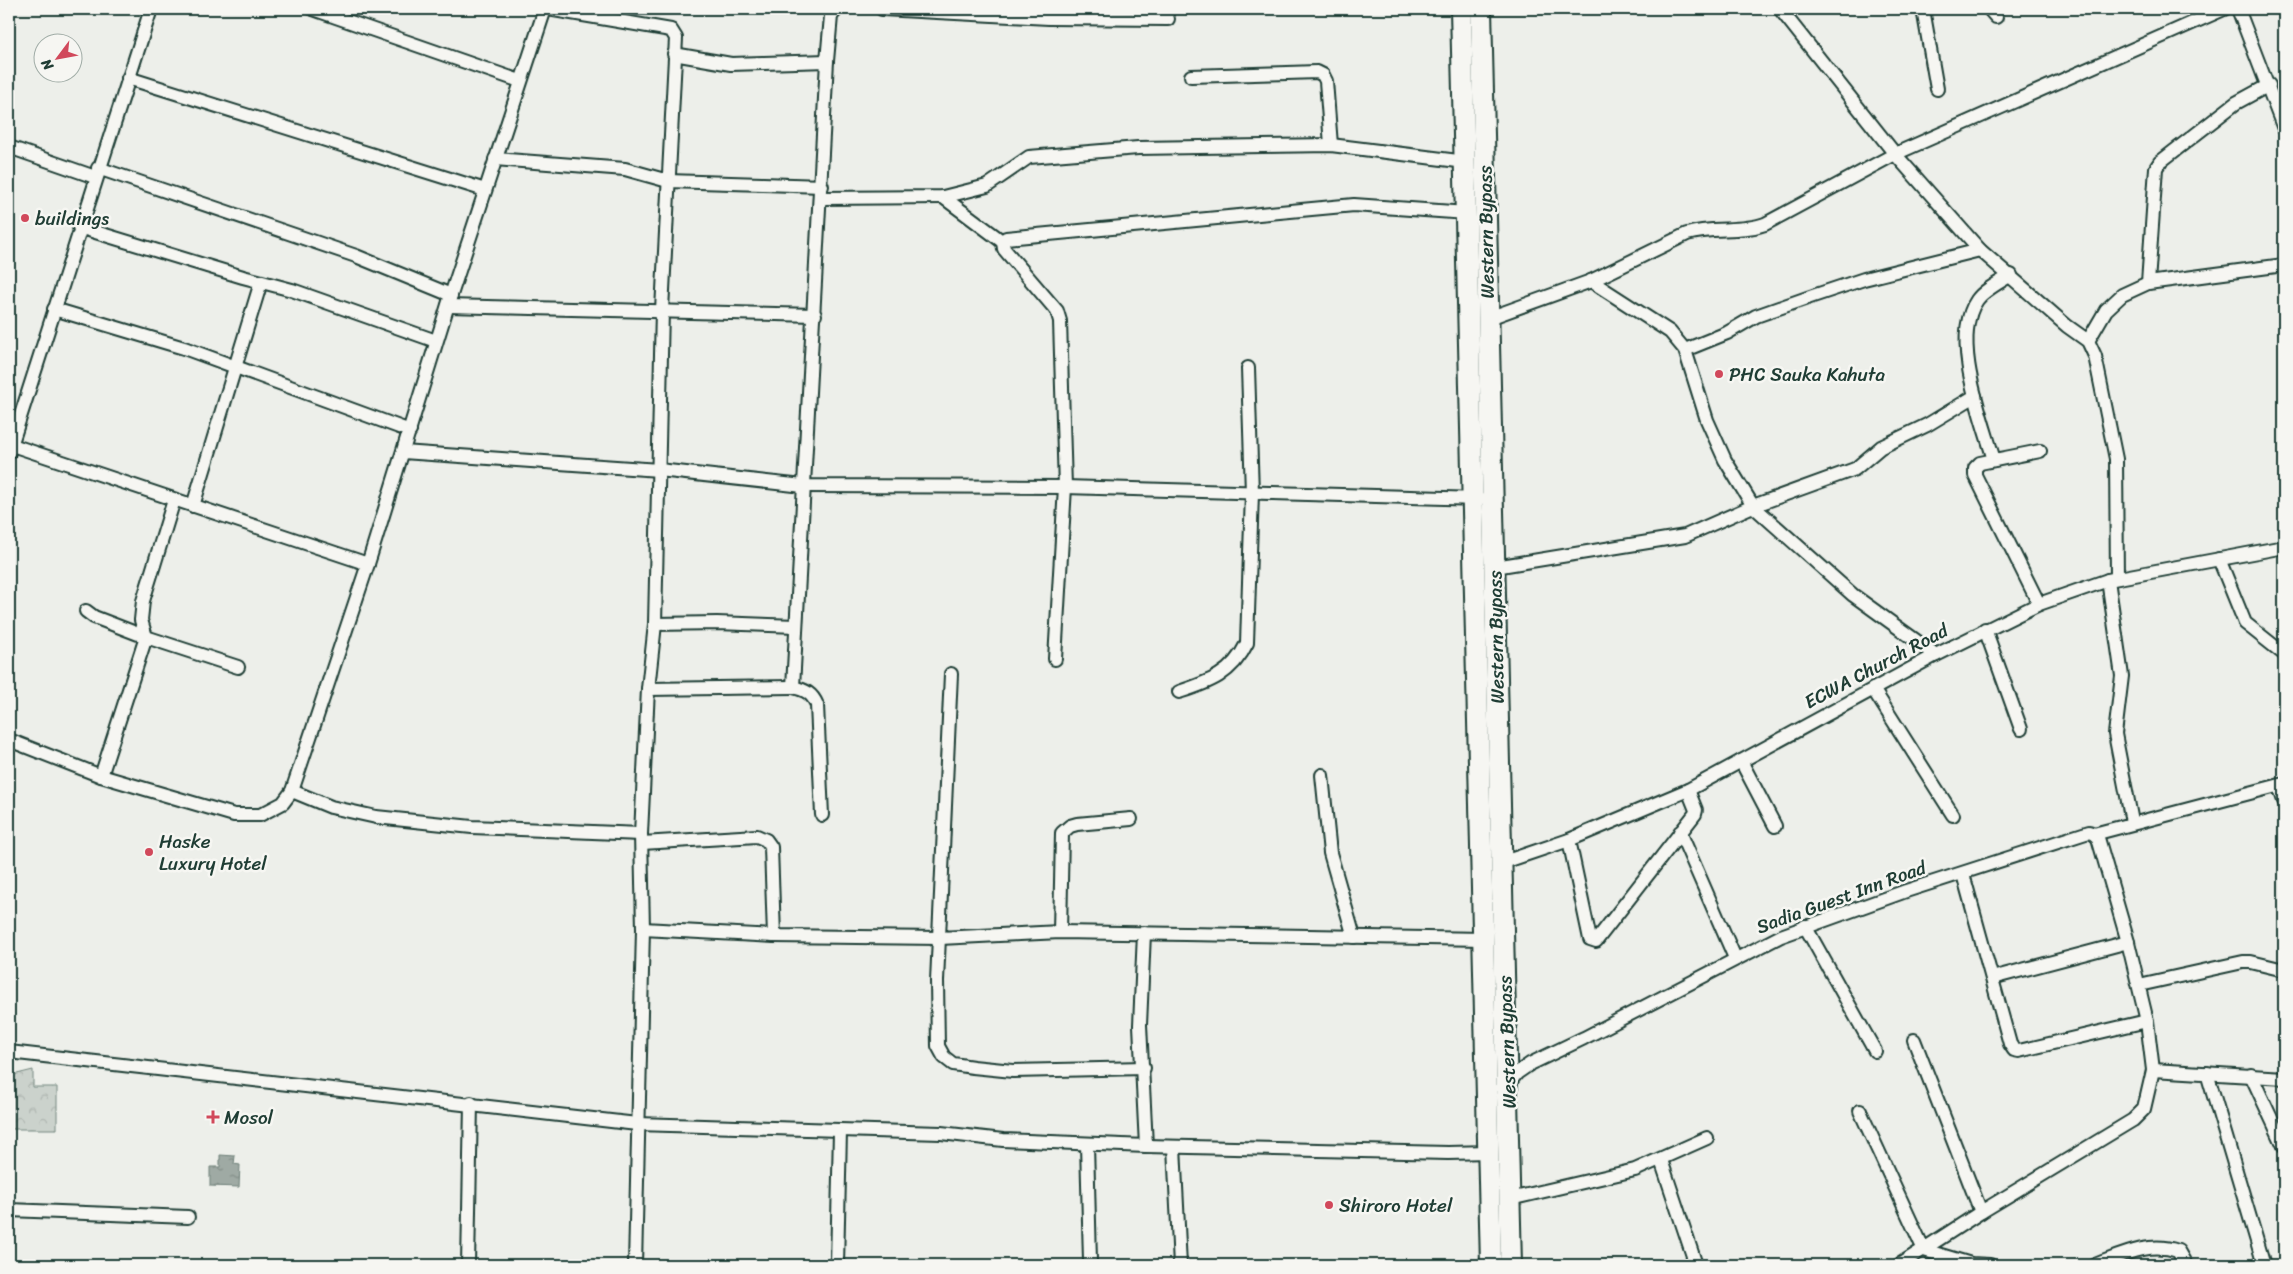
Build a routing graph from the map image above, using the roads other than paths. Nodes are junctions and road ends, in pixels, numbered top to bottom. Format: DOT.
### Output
graph roads {
  1 [pos="150,9"];
  2 [pos="314,9"];
  3 [pos="547,9"];
  4 [pos="838,9"];
  5 [pos="882,9"];
  6 [pos="1461,9"];
  7 [pos="1481,9"];
  8 [pos="1780,9"];
  9 [pos="1923,9"];
  10 [pos="2224,9"];
  11 [pos="2238,9"];
  12 [pos="928,10"];
  13 [pos="1031,13"];
  14 [pos="1168,19"];
  15 [pos="674,54"];
  16 [pos="827,61"];
  17 [pos="1191,76"];
  18 [pos="128,78"];
  19 [pos="520,81"];
  20 [pos="2269,85"];
  21 [pos="1937,89"];
  22 [pos="2280,102"];
  23 [pos="2284,128"];
  24 [pos="1331,145"];
  25 [pos="9,147"];
  26 [pos="1895,154"];
  27 [pos="495,159"];
  28 [pos="1466,162"];
  29 [pos="97,172"];
  30 [pos="668,181"];
  31 [pos="485,190"];
  32 [pos="821,192"];
  33 [pos="943,197"];
  34 [pos="1467,214"];
  35 [pos="79,227"];
  36 [pos="1003,242"];
  37 [pos="1980,250"];
  38 [pos="2284,265"];
  39 [pos="2010,275"];
  40 [pos="1591,281"];
  41 [pos="261,282"];
  42 [pos="2148,283"];
  43 [pos="449,301"];
  44 [pos="54,309"];
  45 [pos="662,310"];
  46 [pos="815,315"];
  47 [pos="1489,318"];
  48 [pos="436,341"];
  49 [pos="2088,341"];
  50 [pos="1685,350"];
  51 [pos="236,366"];
  52 [pos="1248,368"];
  53 [pos="1975,396"];
  54 [pos="410,432"];
  55 [pos="10,447"];
  56 [pos="2040,450"];
  57 [pos="403,452"];
  58 [pos="1994,460"];
  59 [pos="659,470"];
  60 [pos="803,486"];
  61 [pos="1065,487"];
  62 [pos="1252,493"];
  63 [pos="1483,499"];
  64 [pos="174,500"];
  65 [pos="193,506"];
  66 [pos="1754,506"];
  67 [pos="2284,547"];
  68 [pos="2219,559"];
  69 [pos="368,564"];
  70 [pos="1494,567"];
  71 [pos="2113,579"];
  72 [pos="2039,604"];
  73 [pos="86,611"];
  74 [pos="655,624"];
  75 [pos="796,626"];
  76 [pos="1985,629"];
  77 [pos="146,638"];
  78 [pos="2284,654"];
  79 [pos="1936,655"];
  80 [pos="1055,659"];
  81 [pos="238,668"];
  82 [pos="951,674"];
  83 [pos="793,687"];
  84 [pos="648,689"];
  85 [pos="1873,689"];
  86 [pos="1178,692"];
  87 [pos="2021,729"];
  88 [pos="9,740"];
  89 [pos="1742,760"];
  90 [pos="1322,775"];
  91 [pos="101,776"];
  92 [pos="2281,785"];
  93 [pos="1688,790"];
  94 [pos="292,791"];
  95 [pos="2284,800"];
  96 [pos="822,815"];
  97 [pos="1954,815"];
  98 [pos="1131,820"];
  99 [pos="2132,822"];
  100 [pos="1775,826"];
  101 [pos="1680,832"];
  102 [pos="2094,834"];
  103 [pos="641,838"];
  104 [pos="1569,840"];
  105 [pos="1501,863"];
  106 [pos="1963,874"];
  107 [pos="1805,926"];
  108 [pos="643,929"];
  109 [pos="1060,932"];
  110 [pos="1144,934"];
  111 [pos="774,936"];
  112 [pos="1354,937"];
  113 [pos="940,938"];
  114 [pos="1485,939"];
  115 [pos="2128,942"];
  116 [pos="1735,958"];
  117 [pos="2284,970"];
  118 [pos="1992,978"];
  119 [pos="2139,985"];
  120 [pos="2147,1021"];
  121 [pos="1914,1040"];
  122 [pos="1508,1048"];
  123 [pos="1874,1051"];
  124 [pos="9,1052"];
  125 [pos="1530,1064"];
  126 [pos="1144,1068"];
  127 [pos="2153,1070"];
  128 [pos="2207,1073"];
  129 [pos="2251,1075"];
  130 [pos="2284,1078"];
  131 [pos="1509,1083"];
  132 [pos="471,1103"];
  133 [pos="1860,1111"];
  134 [pos="638,1124"];
  135 [pos="840,1131"];
  136 [pos="1707,1138"];
  137 [pos="1087,1144"];
  138 [pos="1146,1146"];
  139 [pos="2284,1146"];
  140 [pos="1174,1147"];
  141 [pos="1489,1152"];
  142 [pos="1661,1160"];
  143 [pos="1510,1199"];
  144 [pos="9,1210"];
  145 [pos="1980,1212"];
  146 [pos="188,1217"];
  147 [pos="1924,1250"];
  148 [pos="1090,1261"];
  149 [pos="1971,1264"];
  150 [pos="468,1265"];
  151 [pos="635,1265"];
  152 [pos="837,1265"];
  153 [pos="1180,1265"];
  154 [pos="1492,1265"];
  155 [pos="1512,1265"];
  156 [pos="1696,1265"];
  157 [pos="1899,1265"];
  158 [pos="1990,1265"];
  159 [pos="2095,1265"];
  160 [pos="2186,1265"];
  161 [pos="2264,1265"];
  1 -- 18 [label="street"];
  2 -- 19 [label="street"];
  3 -- 15 [label="street"];
  3 -- 19 [label="street"];
  4 -- 16 [label="street"];
  5 -- 12 [label="street"];
  6 -- 28 [label="main road, Western Bypass"];
  7 -- 47 [label="main road, Western Bypass"];
  8 -- 26 [label="street"];
  9 -- 21 [label="street"];
  10 -- 26 [label="street"];
  11 -- 20 [label="street"];
  12 -- 13 [label="street"];
  13 -- 14 [label="street"];
  15 -- 16 [label="street"];
  15 -- 30 [label="street"];
  16 -- 32 [label="street"];
  17 -- 24 [label="street"];
  18 -- 29 [label="street"];
  18 -- 31 [label="street"];
  19 -- 27 [label="street"];
  20 -- 22 [label="street"];
  20 -- 42 [label="street"];
  22 -- 23 [label="street"];
  24 -- 28 [label="street"];
  24 -- 33 [label="street"];
  25 -- 29 [label="street"];
  26 -- 37 [label="street"];
  26 -- 40 [label="street"];
  27 -- 30 [label="street"];
  27 -- 31 [label="street"];
  28 -- 34 [label="main road, Western Bypass"];
  29 -- 35 [label="street"];
  29 -- 43 [label="street"];
  30 -- 32 [label="street"];
  30 -- 45 [label="street"];
  31 -- 43 [label="street"];
  32 -- 33 [label="street"];
  32 -- 46 [label="street"];
  33 -- 36 [label="street"];
  34 -- 36 [label="street"];
  34 -- 63 [label="main road, Western Bypass"];
  35 -- 41 [label="street"];
  35 -- 44 [label="street"];
  36 -- 61 [label="street"];
  37 -- 39 [label="street"];
  37 -- 50 [label="street"];
  38 -- 42 [label="street"];
  39 -- 49 [label="street"];
  39 -- 53 [label="street"];
  40 -- 47 [label="street"];
  40 -- 50 [label="street"];
  41 -- 48 [label="street"];
  41 -- 51 [label="street"];
  42 -- 49 [label="street"];
  43 -- 45 [label="street"];
  43 -- 48 [label="street"];
  44 -- 51 [label="street"];
  44 -- 55 [label="street"];
  45 -- 46 [label="street"];
  45 -- 59 [label="street"];
  46 -- 60 [label="street"];
  47 -- 63 [label="main road, Western Bypass"];
  48 -- 54 [label="street"];
  49 -- 71 [label="street"];
  50 -- 66 [label="street"];
  51 -- 54 [label="street"];
  51 -- 65 [label="street"];
  52 -- 62 [label="street"];
  53 -- 58 [label="street"];
  53 -- 66 [label="street"];
  54 -- 57 [label="street"];
  55 -- 64 [label="street"];
  56 -- 58 [label="street"];
  57 -- 59 [label="street"];
  57 -- 69 [label="street"];
  58 -- 72 [label="street"];
  59 -- 60 [label="street"];
  59 -- 74 [label="street"];
  60 -- 61 [label="street"];
  60 -- 75 [label="street"];
  61 -- 62 [label="street"];
  61 -- 80 [label="street"];
  62 -- 63 [label="street"];
  62 -- 86 [label="street"];
  63 -- 70 [label="main road, Western Bypass"];
  63 -- 114 [label="main road, Western Bypass"];
  64 -- 65 [label="street"];
  64 -- 77 [label="street"];
  65 -- 69 [label="street"];
  66 -- 70 [label="street"];
  66 -- 79 [label="street"];
  67 -- 68 [label="street, ECWA Church Road"];
  68 -- 71 [label="street, ECWA Church Road"];
  68 -- 78 [label="street"];
  69 -- 94 [label="street"];
  70 -- 105 [label="main road, Western Bypass"];
  71 -- 72 [label="street, ECWA Church Road"];
  71 -- 99 [label="street"];
  72 -- 76 [label="street, ECWA Church Road"];
  73 -- 77 [label="street"];
  74 -- 75 [label="street"];
  74 -- 84 [label="street"];
  75 -- 83 [label="street"];
  76 -- 79 [label="street, ECWA Church Road"];
  76 -- 87 [label="street"];
  77 -- 81 [label="street"];
  77 -- 91 [label="street"];
  79 -- 85 [label="street, ECWA Church Road"];
  82 -- 113 [label="street"];
  83 -- 84 [label="street"];
  83 -- 96 [label="street"];
  84 -- 103 [label="street"];
  85 -- 89 [label="street, ECWA Church Road"];
  85 -- 97 [label="street"];
  88 -- 91 [label="street"];
  89 -- 93 [label="street, ECWA Church Road"];
  89 -- 100 [label="street"];
  90 -- 112 [label="street"];
  91 -- 94 [label="street"];
  92 -- 95 [label="street"];
  92 -- 99 [label="street, Sadia Guest Inn Road"];
  93 -- 101 [label="street"];
  93 -- 104 [label="street, ECWA Church Road"];
  94 -- 103 [label="street"];
  98 -- 109 [label="street"];
  99 -- 102 [label="street, Sadia Guest Inn Road"];
  101 -- 104 [label="street"];
  101 -- 116 [label="street"];
  102 -- 106 [label="street, Sadia Guest Inn Road"];
  102 -- 115 [label="street"];
  103 -- 108 [label="street"];
  103 -- 111 [label="street"];
  104 -- 105 [label="street, ECWA Church Road"];
  105 -- 122 [label="main road, Western Bypass"];
  106 -- 107 [label="street, Sadia Guest Inn Road"];
  106 -- 118 [label="street"];
  107 -- 116 [label="street, Sadia Guest Inn Road"];
  107 -- 123 [label="street"];
  108 -- 111 [label="street"];
  108 -- 134 [label="street"];
  109 -- 110 [label="street"];
  109 -- 113 [label="street"];
  110 -- 112 [label="street"];
  110 -- 126 [label="street"];
  111 -- 113 [label="street"];
  112 -- 114 [label="street"];
  113 -- 126 [label="street"];
  114 -- 141 [label="main road, Western Bypass"];
  115 -- 118 [label="street"];
  115 -- 119 [label="street"];
  116 -- 125 [label="street, Sadia Guest Inn Road"];
  117 -- 119 [label="street"];
  118 -- 120 [label="street"];
  119 -- 120 [label="street"];
  120 -- 127 [label="street"];
  121 -- 145 [label="street"];
  122 -- 125 [label="street"];
  122 -- 131 [label="main road, Western Bypass"];
  124 -- 132 [label="street"];
  125 -- 131 [label="street, Sadia Guest Inn Road"];
  126 -- 138 [label="street"];
  127 -- 128 [label="street"];
  127 -- 145 [label="street"];
  128 -- 129 [label="street"];
  128 -- 161 [label="street"];
  129 -- 130 [label="street"];
  129 -- 139 [label="street"];
  131 -- 143 [label="main road, Western Bypass"];
  132 -- 134 [label="street"];
  132 -- 150 [label="street"];
  133 -- 147 [label="street"];
  134 -- 135 [label="street"];
  134 -- 151 [label="street"];
  135 -- 137 [label="street"];
  135 -- 152 [label="street"];
  136 -- 142 [label="street"];
  137 -- 138 [label="street"];
  137 -- 148 [label="street"];
  138 -- 140 [label="street"];
  140 -- 141 [label="street"];
  140 -- 153 [label="street"];
  141 -- 154 [label="main road, Western Bypass"];
  142 -- 143 [label="street"];
  142 -- 156 [label="street"];
  143 -- 155 [label="main road, Western Bypass"];
  144 -- 146 [label="street"];
  145 -- 147 [label="street"];
  147 -- 149 [label="street"];
  147 -- 157 [label="street"];
  149 -- 158 [label="street"];
  159 -- 160 [label="street"];
}
